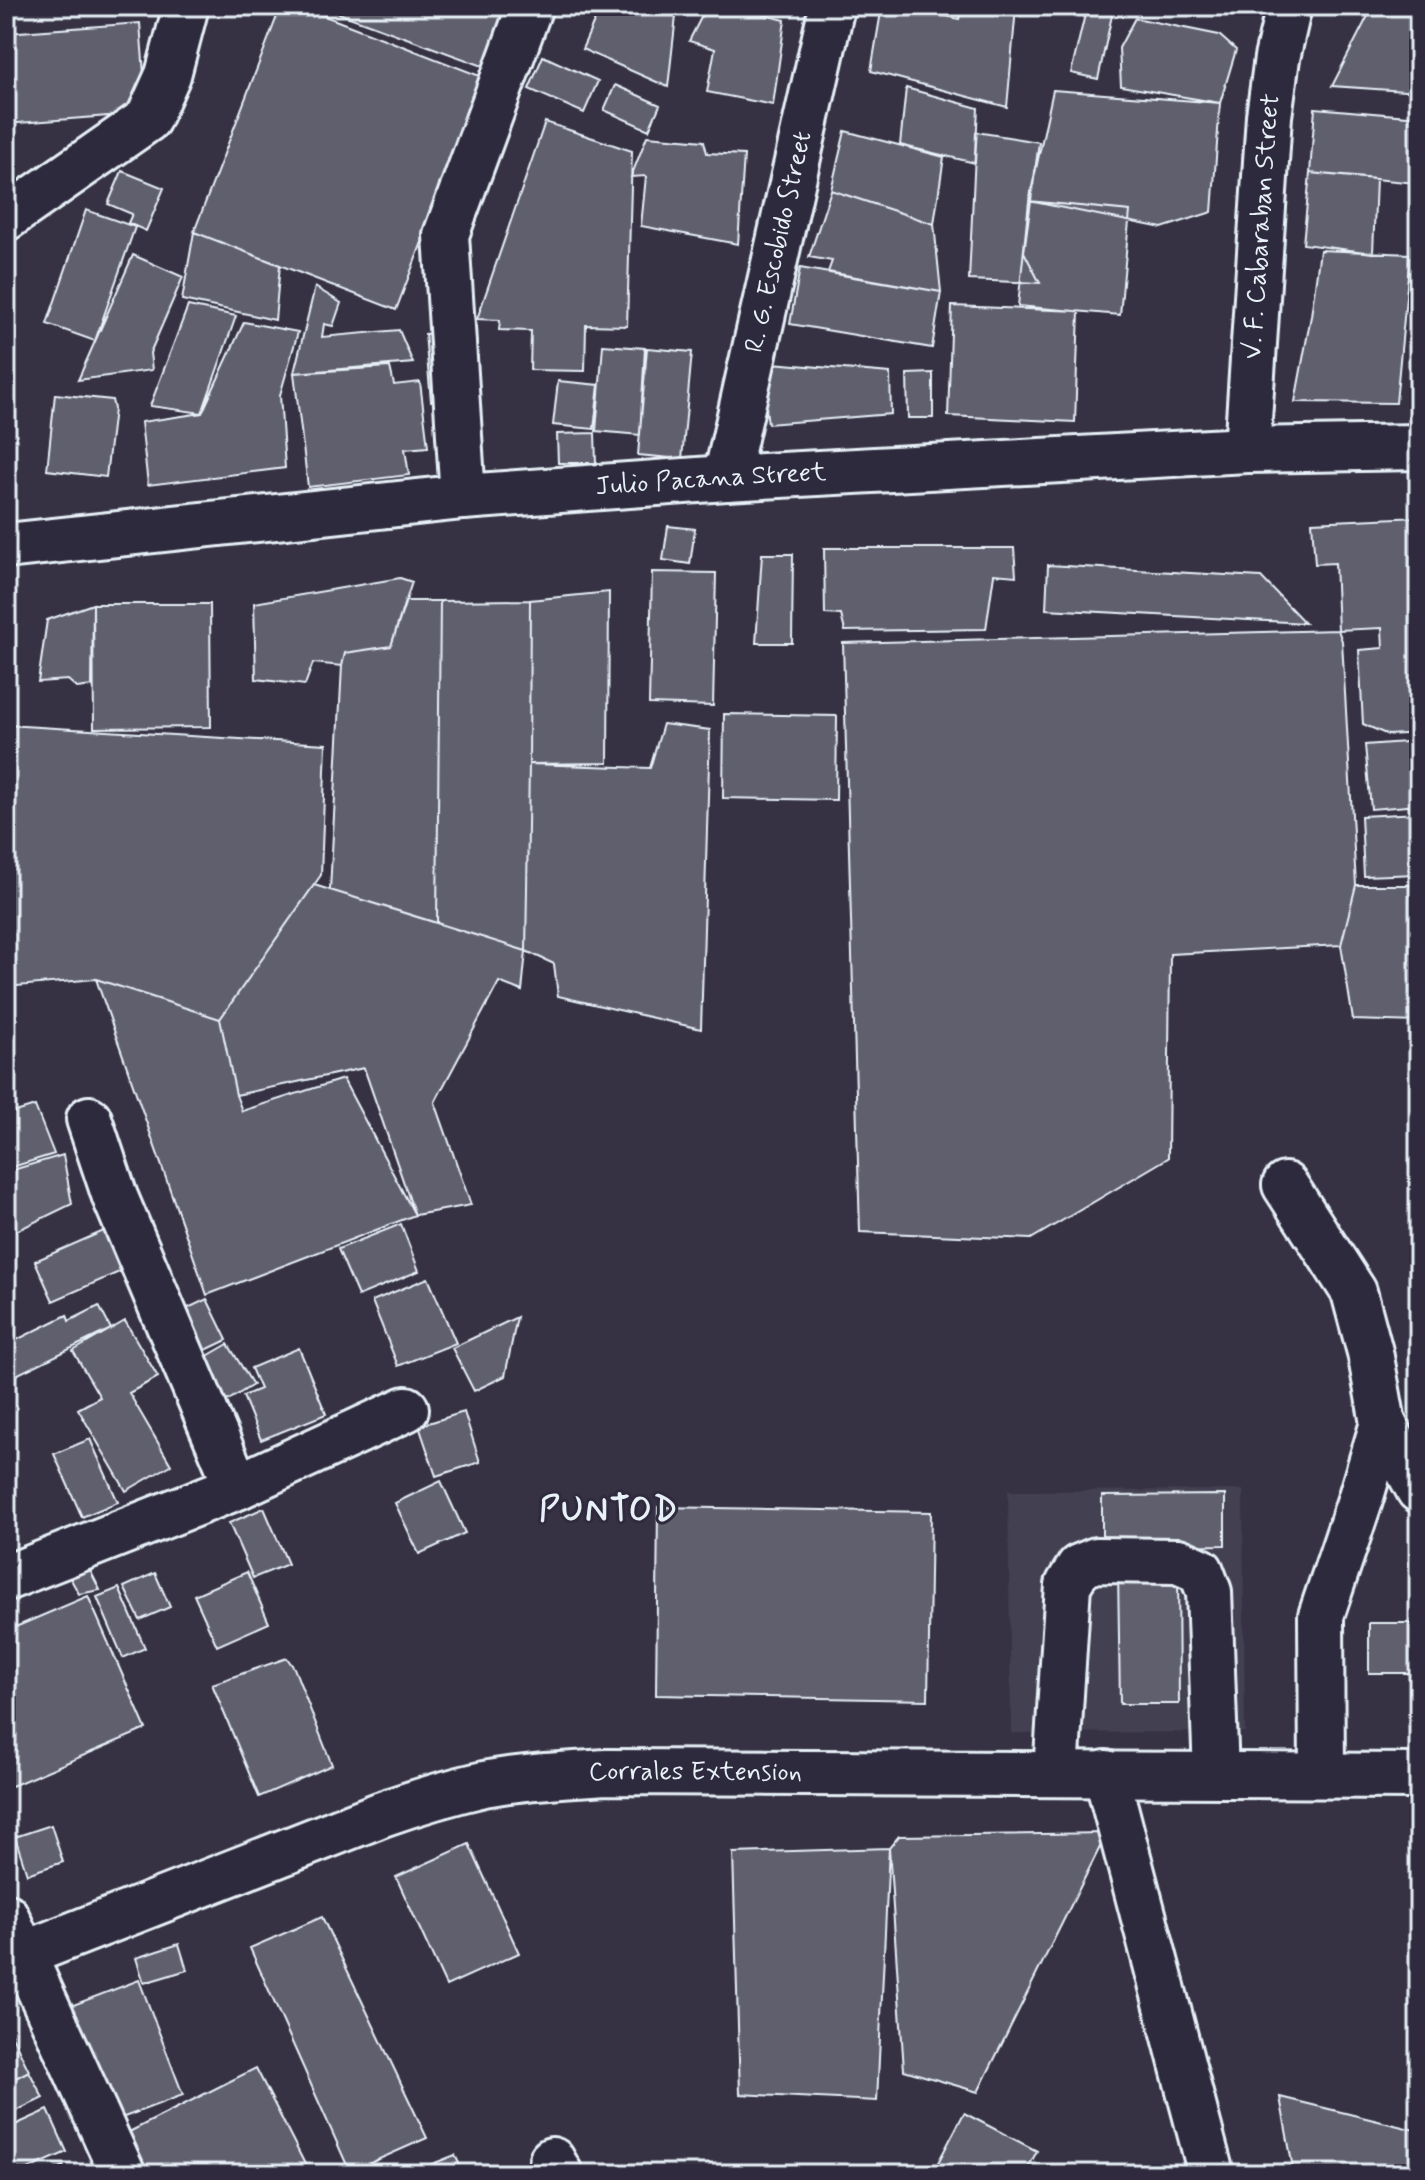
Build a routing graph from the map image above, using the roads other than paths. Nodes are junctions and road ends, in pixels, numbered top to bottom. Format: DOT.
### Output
graph roads {
  1 [pos="186,6"];
  2 [pos="530,6"];
  3 [pos="832,6"];
  4 [pos="1289,6"];
  5 [pos="6,218"];
  6 [pos="1419,447"];
  7 [pos="1247,450"];
  8 [pos="726,478"];
  9 [pos="463,497"];
  10 [pos="6,546"];
  11 [pos="89,1119"];
  12 [pos="1285,1185"];
  13 [pos="406,1409"];
  14 [pos="1383,1423"];
  15 [pos="237,1487"];
  16 [pos="1419,1490"];
  17 [pos="6,1578"];
  18 [pos="1056,1773"];
  19 [pos="1106,1773"];
  20 [pos="1216,1774"];
  21 [pos="1322,1775"];
  22 [pos="1419,1776"];
  23 [pos="12,1944"];
  24 [pos="123,2174"];
  25 [pos="1211,2174"];
  1 -- 5 [label="main road"];
  2 -- 9 [label="main road"];
  3 -- 8 [label="main road, R. G. Escobido Street"];
  4 -- 7 [label="main road, V. F. Cabaraban Street"];
  6 -- 7 [label="main road, Julio Pacana Street"];
  7 -- 8 [label="main road, Julio Pacana Street"];
  8 -- 9 [label="main road, Julio Pacana Street"];
  9 -- 10 [label="main road, Julio Pacana Street"];
  11 -- 15 [label="main road"];
  12 -- 14 [label="main road"];
  13 -- 15 [label="main road"];
  14 -- 16 [label="main road"];
  14 -- 21 [label="main road"];
  15 -- 17 [label="main road"];
  18 -- 19 [label="main road, Corrales Extension"];
  18 -- 20 [label="main road"];
  18 -- 23 [label="main road, Corrales Extension"];
  19 -- 20 [label="main road, Corrales Extension"];
  19 -- 25 [label="main road"];
  20 -- 21 [label="main road, Corrales Extension"];
  21 -- 22 [label="main road, Corrales Extension"];
  23 -- 24 [label="main road"];
}
